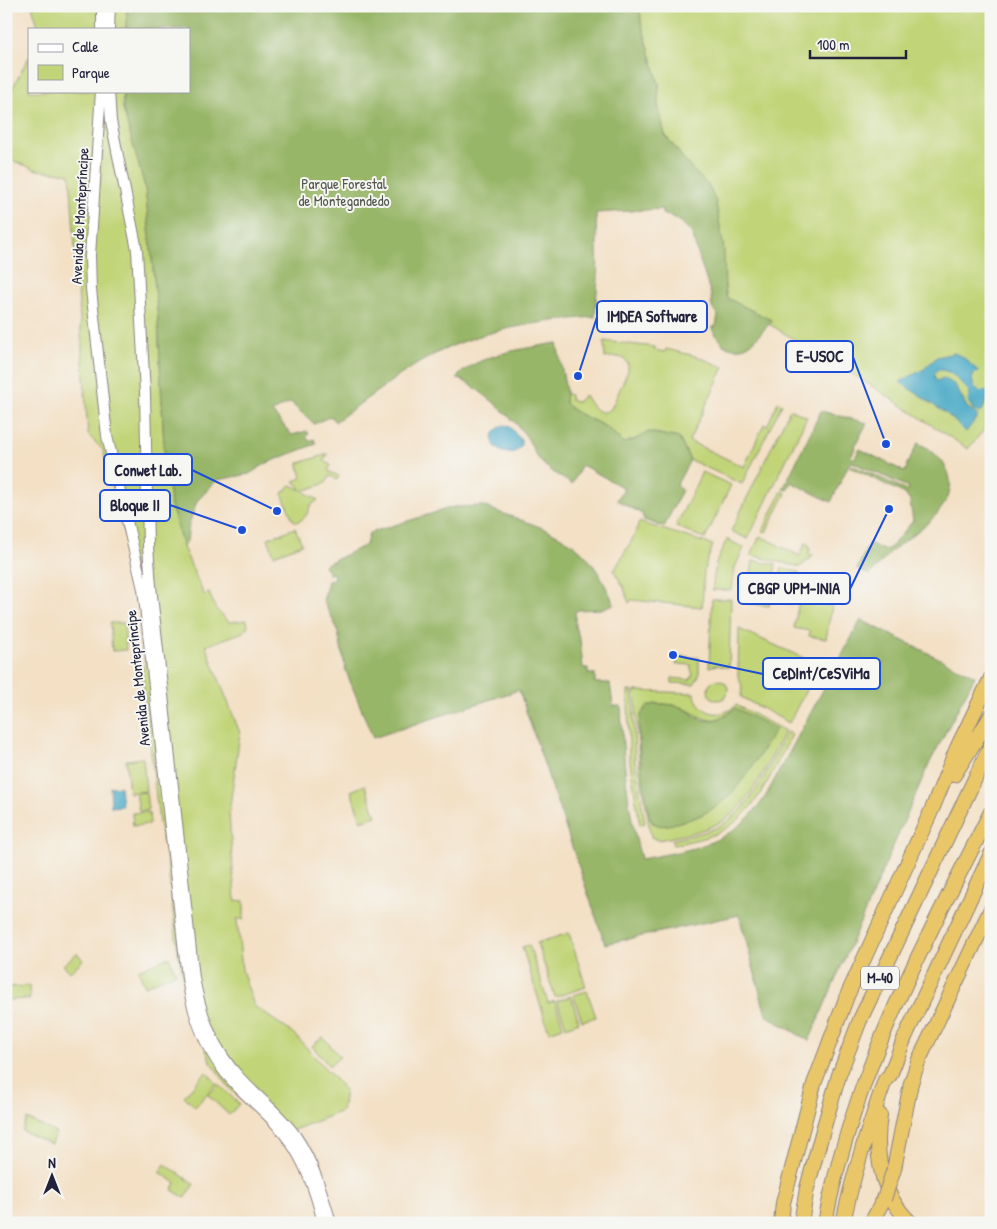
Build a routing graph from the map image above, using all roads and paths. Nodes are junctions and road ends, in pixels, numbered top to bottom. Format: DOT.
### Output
graph roads {
  1 [pos="102,6"];
  2 [pos="110,6"];
  3 [pos="102,28"];
  4 [pos="109,28"];
  5 [pos="101,92"];
  6 [pos="109,92"];
  7 [pos="991,678"];
  8 [pos="991,716"];
  9 [pos="991,745"];
  10 [pos="933,807"];
  11 [pos="991,812"];
  12 [pos="991,854"];
  13 [pos="991,909"];
  14 [pos="890,1075"];
  15 [pos="783,1202"];
  16 [pos="324,1223"];
  17 [pos="331,1223"];
  18 [pos="772,1223"];
  19 [pos="781,1223"];
  20 [pos="801,1223"];
  21 [pos="825,1223"];
  22 [pos="843,1223"];
  23 [pos="871,1223"];
  24 [pos="911,1223"];
  1 -- 3 [label="street"];
  2 -- 4 [label="street"];
  5 -- 16 [label="street, Avenida de Montepríncipe"];
  6 -- 17 [label="street, Avenida de Montepríncipe"];
  7 -- 10 [label="highway"];
  8 -- 10 [label="highway"];
  9 -- 20 [label="highway, M-40"];
  10 -- 15 [label="highway"];
  11 -- 21 [label="highway, M-40"];
  12 -- 14 [label="highway"];
  13 -- 23 [label="highway, bridge"];
  14 -- 22 [label="highway"];
  14 -- 24 [label="highway"];
  15 -- 18 [label="highway"];
  15 -- 19 [label="highway"];
}
